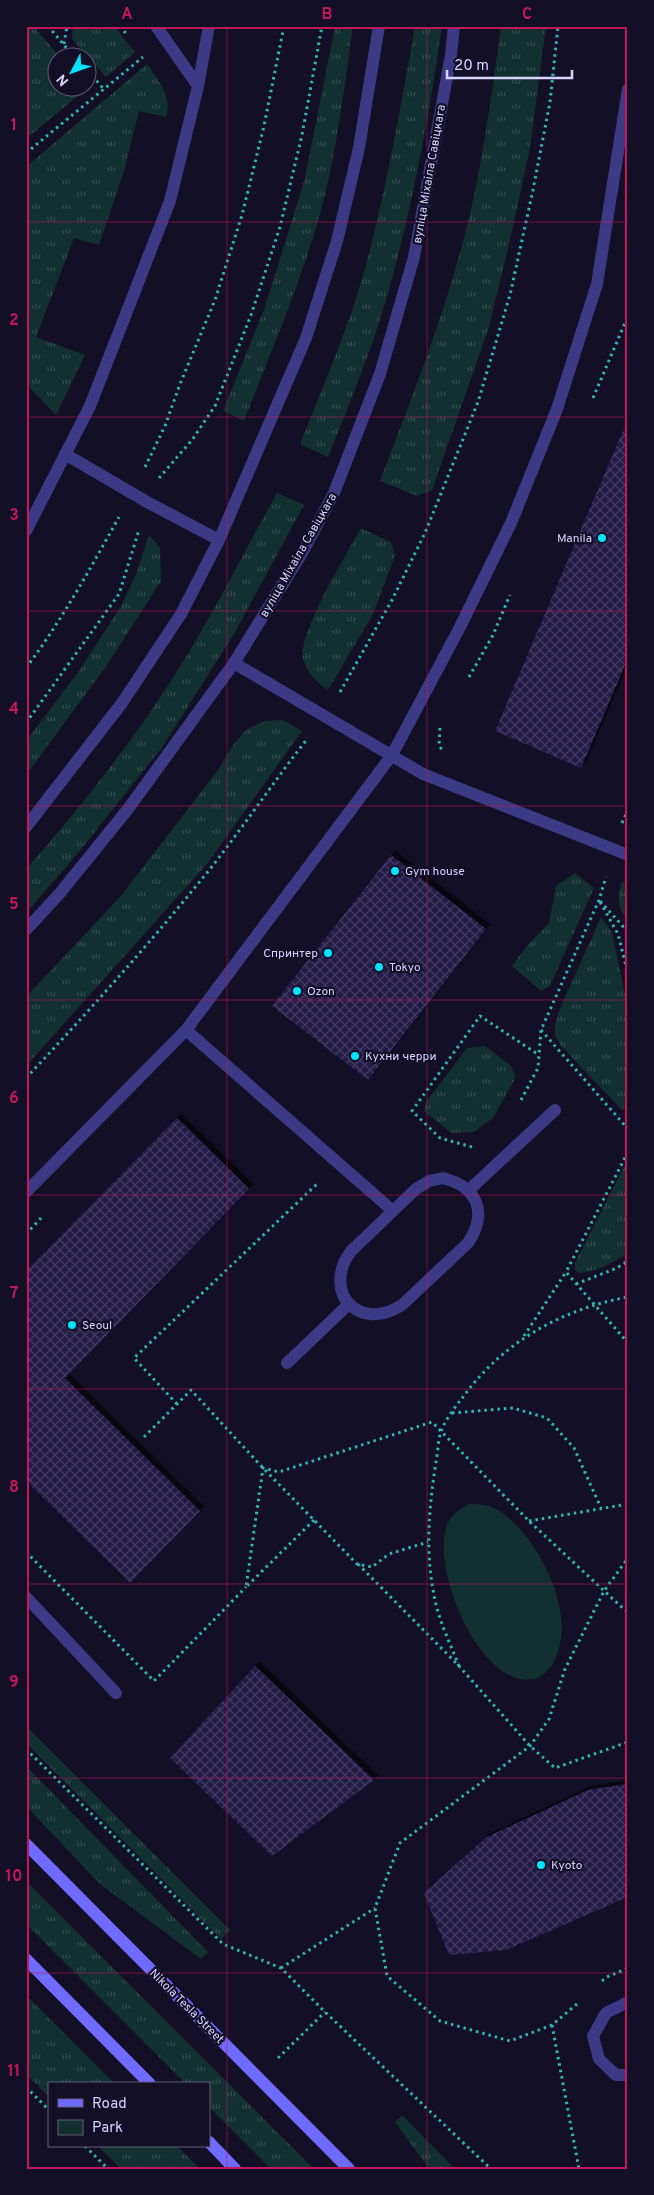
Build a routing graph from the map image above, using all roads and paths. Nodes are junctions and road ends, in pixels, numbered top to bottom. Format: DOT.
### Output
graph roads {
  1 [pos="48,26"];
  2 [pos="67,26"];
  3 [pos="120,26"];
  4 [pos="156,26"];
  5 [pos="210,26"];
  6 [pos="284,26"];
  7 [pos="322,26"];
  8 [pos="379,26"];
  9 [pos="454,26"];
  10 [pos="558,26"];
  11 [pos="132,41"];
  12 [pos="64,45"];
  13 [pos="67,48"];
  14 [pos="138,49"];
  15 [pos="98,82"];
  16 [pos="198,86"];
  17 [pos="103,88"];
  18 [pos="628,89"];
  19 [pos="26,153"];
  20 [pos="628,316"];
  21 [pos="589,407"];
  22 [pos="66,454"];
  23 [pos="132,493"];
  24 [pos="147,502"];
  25 [pos="26,531"];
  26 [pos="219,540"];
  27 [pos="513,589"];
  28 [pos="234,663"];
  29 [pos="26,668"];
  30 [pos="464,684"];
  31 [pos="326,717"];
  32 [pos="26,723"];
  33 [pos="440,725"];
  34 [pos="444,752"];
  35 [pos="392,755"];
  36 [pos="628,810"];
  37 [pos="26,827"];
  38 [pos="614,848"];
  39 [pos="628,855"];
  40 [pos="599,900"];
  41 [pos="26,930"];
  42 [pos="628,932"];
  43 [pos="628,974"];
  44 [pos="186,1030"];
  45 [pos="541,1030"];
  46 [pos="539,1055"];
  47 [pos="26,1078"];
  48 [pos="517,1107"];
  49 [pos="555,1110"];
  50 [pos="628,1129"];
  51 [pos="475,1147"];
  52 [pos="628,1152"];
  53 [pos="312,1175"];
  54 [pos="468,1190"];
  55 [pos="26,1192"];
  56 [pos="393,1210"];
  57 [pos="47,1212"];
  58 [pos="26,1234"];
  59 [pos="628,1261"];
  60 [pos="566,1272"];
  61 [pos="576,1284"];
  62 [pos="628,1297"];
  63 [pos="349,1304"];
  64 [pos="594,1305"];
  65 [pos="523,1338"];
  66 [pos="628,1343"];
  67 [pos="287,1363"];
  68 [pos="177,1404"];
  69 [pos="452,1413"];
  70 [pos="442,1430"];
  71 [pos="144,1437"];
  72 [pos="263,1468"];
  73 [pos="628,1504"];
  74 [pos="601,1508"];
  75 [pos="314,1520"];
  76 [pos="528,1521"];
  77 [pos="428,1542"];
  78 [pos="26,1552"];
  79 [pos="628,1558"];
  80 [pos="358,1564"];
  81 [pos="246,1587"];
  82 [pos="604,1591"];
  83 [pos="26,1597"];
  84 [pos="628,1613"];
  85 [pos="458,1666"];
  86 [pos="116,1692"];
  87 [pos="628,1742"];
  88 [pos="530,1746"];
  89 [pos="26,1750"];
  90 [pos="26,1844"];
  91 [pos="375,1908"];
  92 [pos="26,1959"];
  93 [pos="281,1968"];
  94 [pos="628,1968"];
  95 [pos="600,1983"];
  96 [pos="580,2001"];
  97 [pos="628,2002"];
  98 [pos="325,2012"];
  99 [pos="552,2026"];
  100 [pos="628,2075"];
  101 [pos="258,2078"];
  102 [pos="148,2082"];
  103 [pos="26,2087"];
  104 [pos="48,2109"];
  105 [pos="210,2143"];
  106 [pos="87,2148"];
  107 [pos="108,2169"];
  108 [pos="235,2169"];
  109 [pos="349,2169"];
  110 [pos="491,2169"];
  111 [pos="579,2169"];
  1 -- 12 [label="path"];
  2 -- 12 [label="path"];
  3 -- 11 [label="path"];
  4 -- 16 [label="street"];
  5 -- 16 [label="street"];
  6 -- 23 [label="path"];
  7 -- 24 [label="path"];
  8 -- 26 [label="street"];
  9 -- 28 [label="street, вуліца Міхаіла Савіцкага"];
  10 -- 31 [label="path"];
  12 -- 13 [label="path"];
  14 -- 17 [label="path"];
  15 -- 17 [label="path"];
  16 -- 22 [label="street"];
  17 -- 19 [label="path"];
  18 -- 35 [label="street"];
  20 -- 21 [label="path"];
  22 -- 23 [label="street"];
  22 -- 25 [label="street"];
  23 -- 24 [label="street"];
  23 -- 29 [label="path"];
  24 -- 26 [label="street"];
  24 -- 32 [label="path"];
  26 -- 37 [label="street"];
  27 -- 30 [label="path"];
  28 -- 31 [label="street"];
  28 -- 41 [label="street, вуліца Міхаіла Савіцкага"];
  31 -- 35 [label="street"];
  31 -- 47 [label="path"];
  33 -- 34 [label="path"];
  35 -- 38 [label="street"];
  35 -- 44 [label="street"];
  36 -- 38 [label="path"];
  38 -- 39 [label="street"];
  38 -- 40 [label="path"];
  40 -- 42 [label="path"];
  40 -- 43 [label="path"];
  40 -- 45 [label="path"];
  44 -- 55 [label="street"];
  44 -- 56 [label="street"];
  45 -- 46 [label="path"];
  45 -- 50 [label="path"];
  46 -- 48 [label="path"];
  46 -- 51 [label="path"];
  49 -- 54 [label="street"];
  52 -- 60 [label="path"];
  53 -- 68 [label="path"];
  54 -- 56 [label="street"];
  54 -- 63 [label="street"];
  56 -- 63 [label="street"];
  57 -- 58 [label="path"];
  59 -- 61 [label="path"];
  60 -- 61 [label="path"];
  60 -- 65 [label="path"];
  61 -- 64 [label="path"];
  62 -- 64 [label="path"];
  63 -- 67 [label="street"];
  64 -- 65 [label="path"];
  64 -- 66 [label="path"];
  65 -- 69 [label="path"];
  68 -- 71 [label="path"];
  68 -- 72 [label="path"];
  69 -- 70 [label="path"];
  69 -- 74 [label="path"];
  70 -- 72 [label="path"];
  70 -- 76 [label="path"];
  70 -- 77 [label="path"];
  72 -- 75 [label="path"];
  72 -- 81 [label="path"];
  73 -- 74 [label="path"];
  74 -- 76 [label="path"];
  75 -- 80 [label="path"];
  75 -- 81 [label="path"];
  76 -- 82 [label="path"];
  77 -- 80 [label="path"];
  77 -- 85 [label="path"];
  78 -- 81 [label="path"];
  79 -- 82 [label="path"];
  80 -- 85 [label="path"];
  82 -- 84 [label="path"];
  82 -- 88 [label="path"];
  83 -- 86 [label="street"];
  85 -- 88 [label="path"];
  87 -- 88 [label="path"];
  88 -- 91 [label="path"];
  89 -- 93 [label="path"];
  90 -- 101 [label="main road, Nikola Tesla Street"];
  91 -- 93 [label="path"];
  91 -- 99 [label="path"];
  92 -- 102 [label="main road"];
  93 -- 98 [label="path"];
  94 -- 95 [label="path"];
  96 -- 99 [label="path"];
  97 -- 100 [label="street"];
  98 -- 101 [label="path"];
  98 -- 110 [label="path"];
  99 -- 111 [label="path"];
  101 -- 109 [label="main road, Nikola Tesla Street"];
  103 -- 104 [label="path"];
  105 -- 108 [label="main road"];
  106 -- 107 [label="path"];
}
